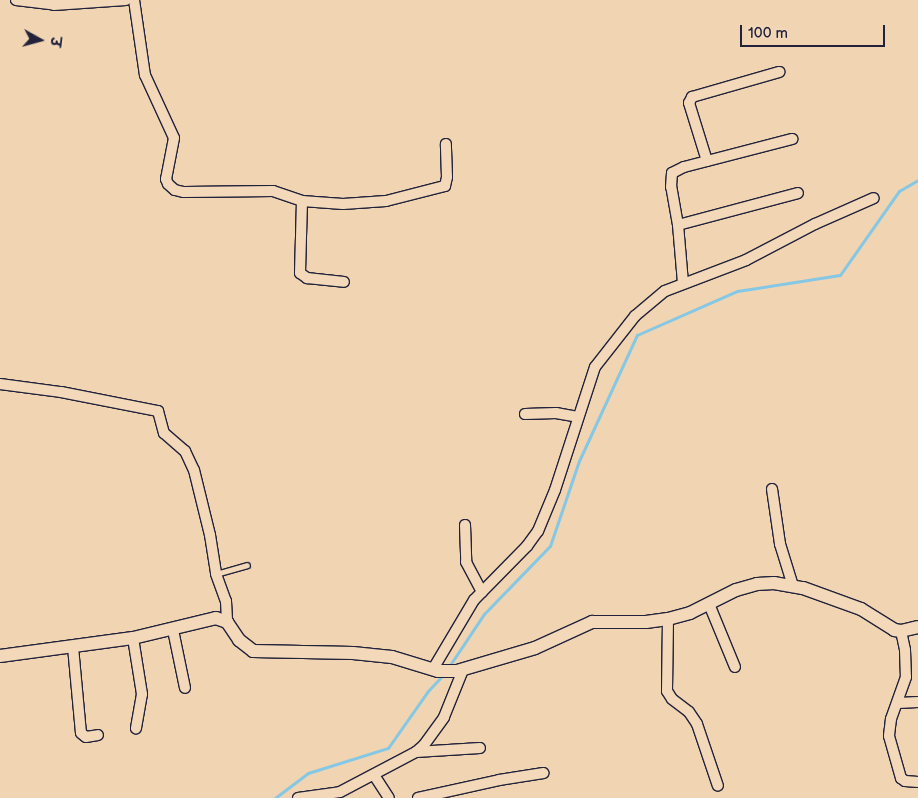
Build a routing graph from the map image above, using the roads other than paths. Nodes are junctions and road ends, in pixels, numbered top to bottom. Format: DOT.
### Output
graph roads {
  1 [pos="16,0"];
  2 [pos="126,0"];
  3 [pos="134,0"];
  4 [pos="779,72"];
  5 [pos="792,139"];
  6 [pos="446,144"];
  7 [pos="707,161"];
  8 [pos="798,193"];
  9 [pos="874,198"];
  10 [pos="302,201"];
  11 [pos="678,225"];
  12 [pos="344,282"];
  13 [pos="683,283"];
  14 [pos="0,384"];
  15 [pos="525,414"];
  16 [pos="578,417"];
  17 [pos="772,489"];
  18 [pos="465,525"];
  19 [pos="247,565"];
  20 [pos="216,574"];
  21 [pos="794,586"];
  22 [pos="482,592"];
  23 [pos="709,604"];
  24 [pos="668,619"];
  25 [pos="227,622"];
  26 [pos="918,627"];
  27 [pos="173,630"];
  28 [pos="901,631"];
  29 [pos="133,638"];
  30 [pos="73,647"];
  31 [pos="0,656"];
  32 [pos="735,667"];
  33 [pos="435,670"];
  34 [pos="460,671"];
  35 [pos="184,688"];
  36 [pos="918,702"];
  37 [pos="898,703"];
  38 [pos="136,728"];
  39 [pos="98,735"];
  40 [pos="480,748"];
  41 [pos="416,752"];
  42 [pos="543,773"];
  43 [pos="374,775"];
  44 [pos="918,782"];
  45 [pos="718,786"];
  46 [pos="330,796"];
  47 [pos="298,798"];
  48 [pos="389,798"];
  49 [pos="418,798"];
  1 -- 2 [label="street"];
  3 -- 10 [label="street"];
  4 -- 7 [label="street"];
  5 -- 7 [label="street"];
  6 -- 10 [label="street"];
  7 -- 11 [label="street"];
  8 -- 11 [label="street"];
  9 -- 13 [label="street"];
  10 -- 12 [label="street"];
  11 -- 13 [label="street"];
  13 -- 16 [label="street"];
  14 -- 20 [label="street"];
  15 -- 16 [label="street"];
  16 -- 22 [label="street"];
  17 -- 21 [label="street"];
  18 -- 22 [label="street"];
  19 -- 20 [label="lane"];
  20 -- 25 [label="street"];
  21 -- 23 [label="street"];
  21 -- 28 [label="street"];
  22 -- 33 [label="street"];
  23 -- 24 [label="street"];
  23 -- 32 [label="street"];
  24 -- 34 [label="street"];
  24 -- 45 [label="street"];
  25 -- 27 [label="street"];
  25 -- 33 [label="street"];
  26 -- 28 [label="street"];
  27 -- 29 [label="street"];
  27 -- 35 [label="street"];
  28 -- 37 [label="street"];
  29 -- 30 [label="street"];
  29 -- 38 [label="street"];
  30 -- 31 [label="street"];
  30 -- 39 [label="street"];
  33 -- 34 [label="street"];
  34 -- 41 [label="street"];
  36 -- 37 [label="street"];
  37 -- 44 [label="street"];
  40 -- 41 [label="street"];
  41 -- 43 [label="street"];
  42 -- 49 [label="street"];
  43 -- 46 [label="street"];
  43 -- 48 [label="street"];
  46 -- 47 [label="street"];
}
